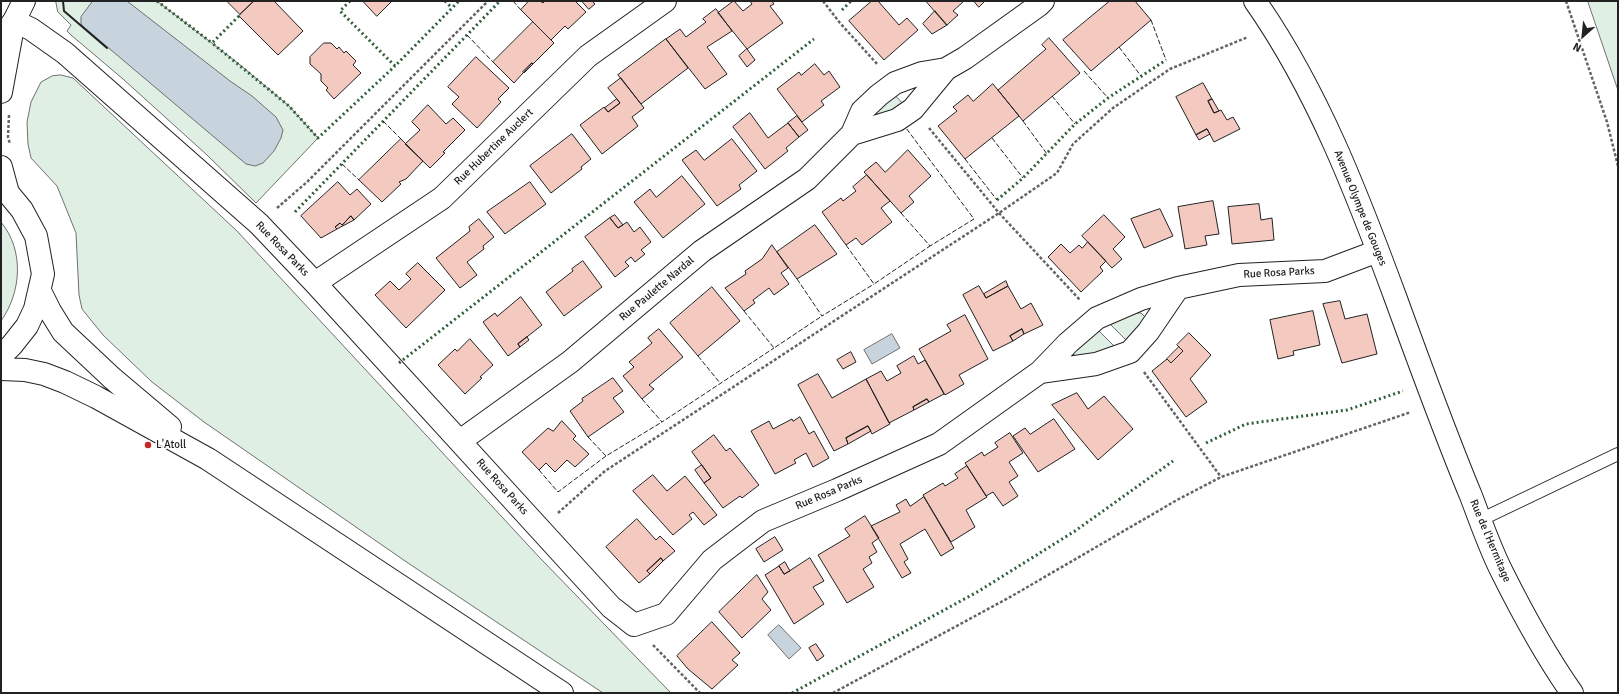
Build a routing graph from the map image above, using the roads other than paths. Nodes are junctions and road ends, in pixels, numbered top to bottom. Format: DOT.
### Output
graph roads {
  1 [pos="24,1"];
  2 [pos="665,1"];
  3 [pos="1043,1"];
  4 [pos="1255,1"];
  5 [pos="8,17"];
  6 [pos="1,40"];
  7 [pos="946,68"];
  8 [pos="1,92"];
  9 [pos="852,134"];
  10 [pos="1,167"];
  11 [pos="5,190"];
  12 [pos="1378,252"];
  13 [pos="315,283"];
  14 [pos="1178,288"];
  15 [pos="40,291"];
  16 [pos="1,356"];
  17 [pos="1,369"];
  18 [pos="1040,372"];
  19 [pos="1442,425"];
  20 [pos="460,441"];
  21 [pos="1618,454"];
  22 [pos="208,459"];
  23 [pos="1480,520"];
  24 [pos="562,693"];
  25 [pos="1572,693"];
  1 -- 5 [label="street"];
  2 -- 13 [label="street, Rue Hubertine Auclert"];
  3 -- 7 [label="street, Rue Paulette Nardal"];
  4 -- 12 [label="street, Avenue Olympe de Gouges"];
  5 -- 6 [label="street"];
  5 -- 8 [label="street"];
  5 -- 13 [label="street, Rue Rosa Parks"];
  7 -- 9 [label="street, Rue Paulette Nardal"];
  7 -- 9 [label="street, Rue Paulette Nardal"];
  9 -- 20 [label="street, Rue Paulette Nardal"];
  10 -- 11 [label="street"];
  11 -- 15 [label="street"];
  12 -- 14 [label="street, Rue Rosa Parks"];
  12 -- 19 [label="street, Avenue Olympe de Gouges"];
  13 -- 20 [label="street, Rue Rosa Parks"];
  14 -- 18 [label="street, Rue Rosa Parks"];
  14 -- 18 [label="street, Rue Rosa Parks"];
  15 -- 16 [label="street"];
  15 -- 22 [label="street"];
  17 -- 22 [label="street"];
  18 -- 20 [label="street, Rue Rosa Parks"];
  19 -- 23 [label="street, Rue de l'Hermitage"];
  21 -- 23 [label="lane"];
  22 -- 24 [label="street"];
  23 -- 25 [label="street, Rue de l'Hermitage"];
}
